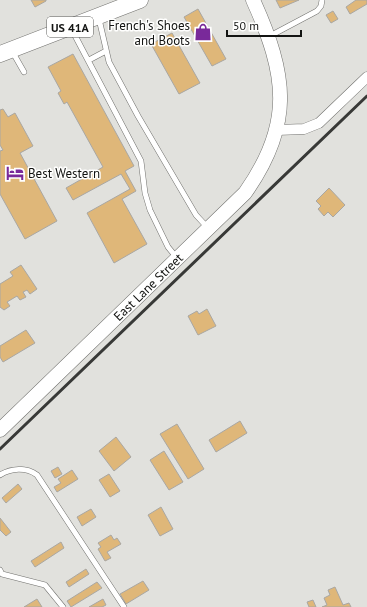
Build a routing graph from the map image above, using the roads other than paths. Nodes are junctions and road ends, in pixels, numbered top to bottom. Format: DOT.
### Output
graph roads {
  1 [pos="140,0"];
  2 [pos="253,0"];
  3 [pos="322,0"];
  4 [pos="98,16"];
  5 [pos="71,27"];
  6 [pos="268,37"];
  7 [pos="106,51"];
  8 [pos="6,52"];
  9 [pos="89,60"];
  10 [pos="24,72"];
  11 [pos="367,77"];
  12 [pos="277,130"];
  13 [pos="208,228"];
  14 [pos="177,258"];
  15 [pos="0,430"];
  16 [pos="0,475"];
  17 [pos="0,570"];
  18 [pos="63,607"];
  19 [pos="124,607"];
  1 -- 4 [label="main road, US 41A"];
  2 -- 6 [label="street, East Lane Street"];
  3 -- 6 [label="lane"];
  4 -- 5 [label="main road, US 41A"];
  4 -- 7 [label="lane"];
  5 -- 8 [label="main road, US 41A"];
  5 -- 9 [label="lane"];
  6 -- 12 [label="street, East Lane Street"];
  7 -- 9 [label="lane"];
  7 -- 13 [label="lane"];
  8 -- 10 [label="lane"];
  9 -- 14 [label="lane"];
  11 -- 12 [label="street"];
  12 -- 13 [label="street, East Lane Street"];
  13 -- 14 [label="street, East Lane Street"];
  14 -- 15 [label="street, East Lane Street"];
  16 -- 19 [label="lane"];
  17 -- 18 [label="lane"];
}
